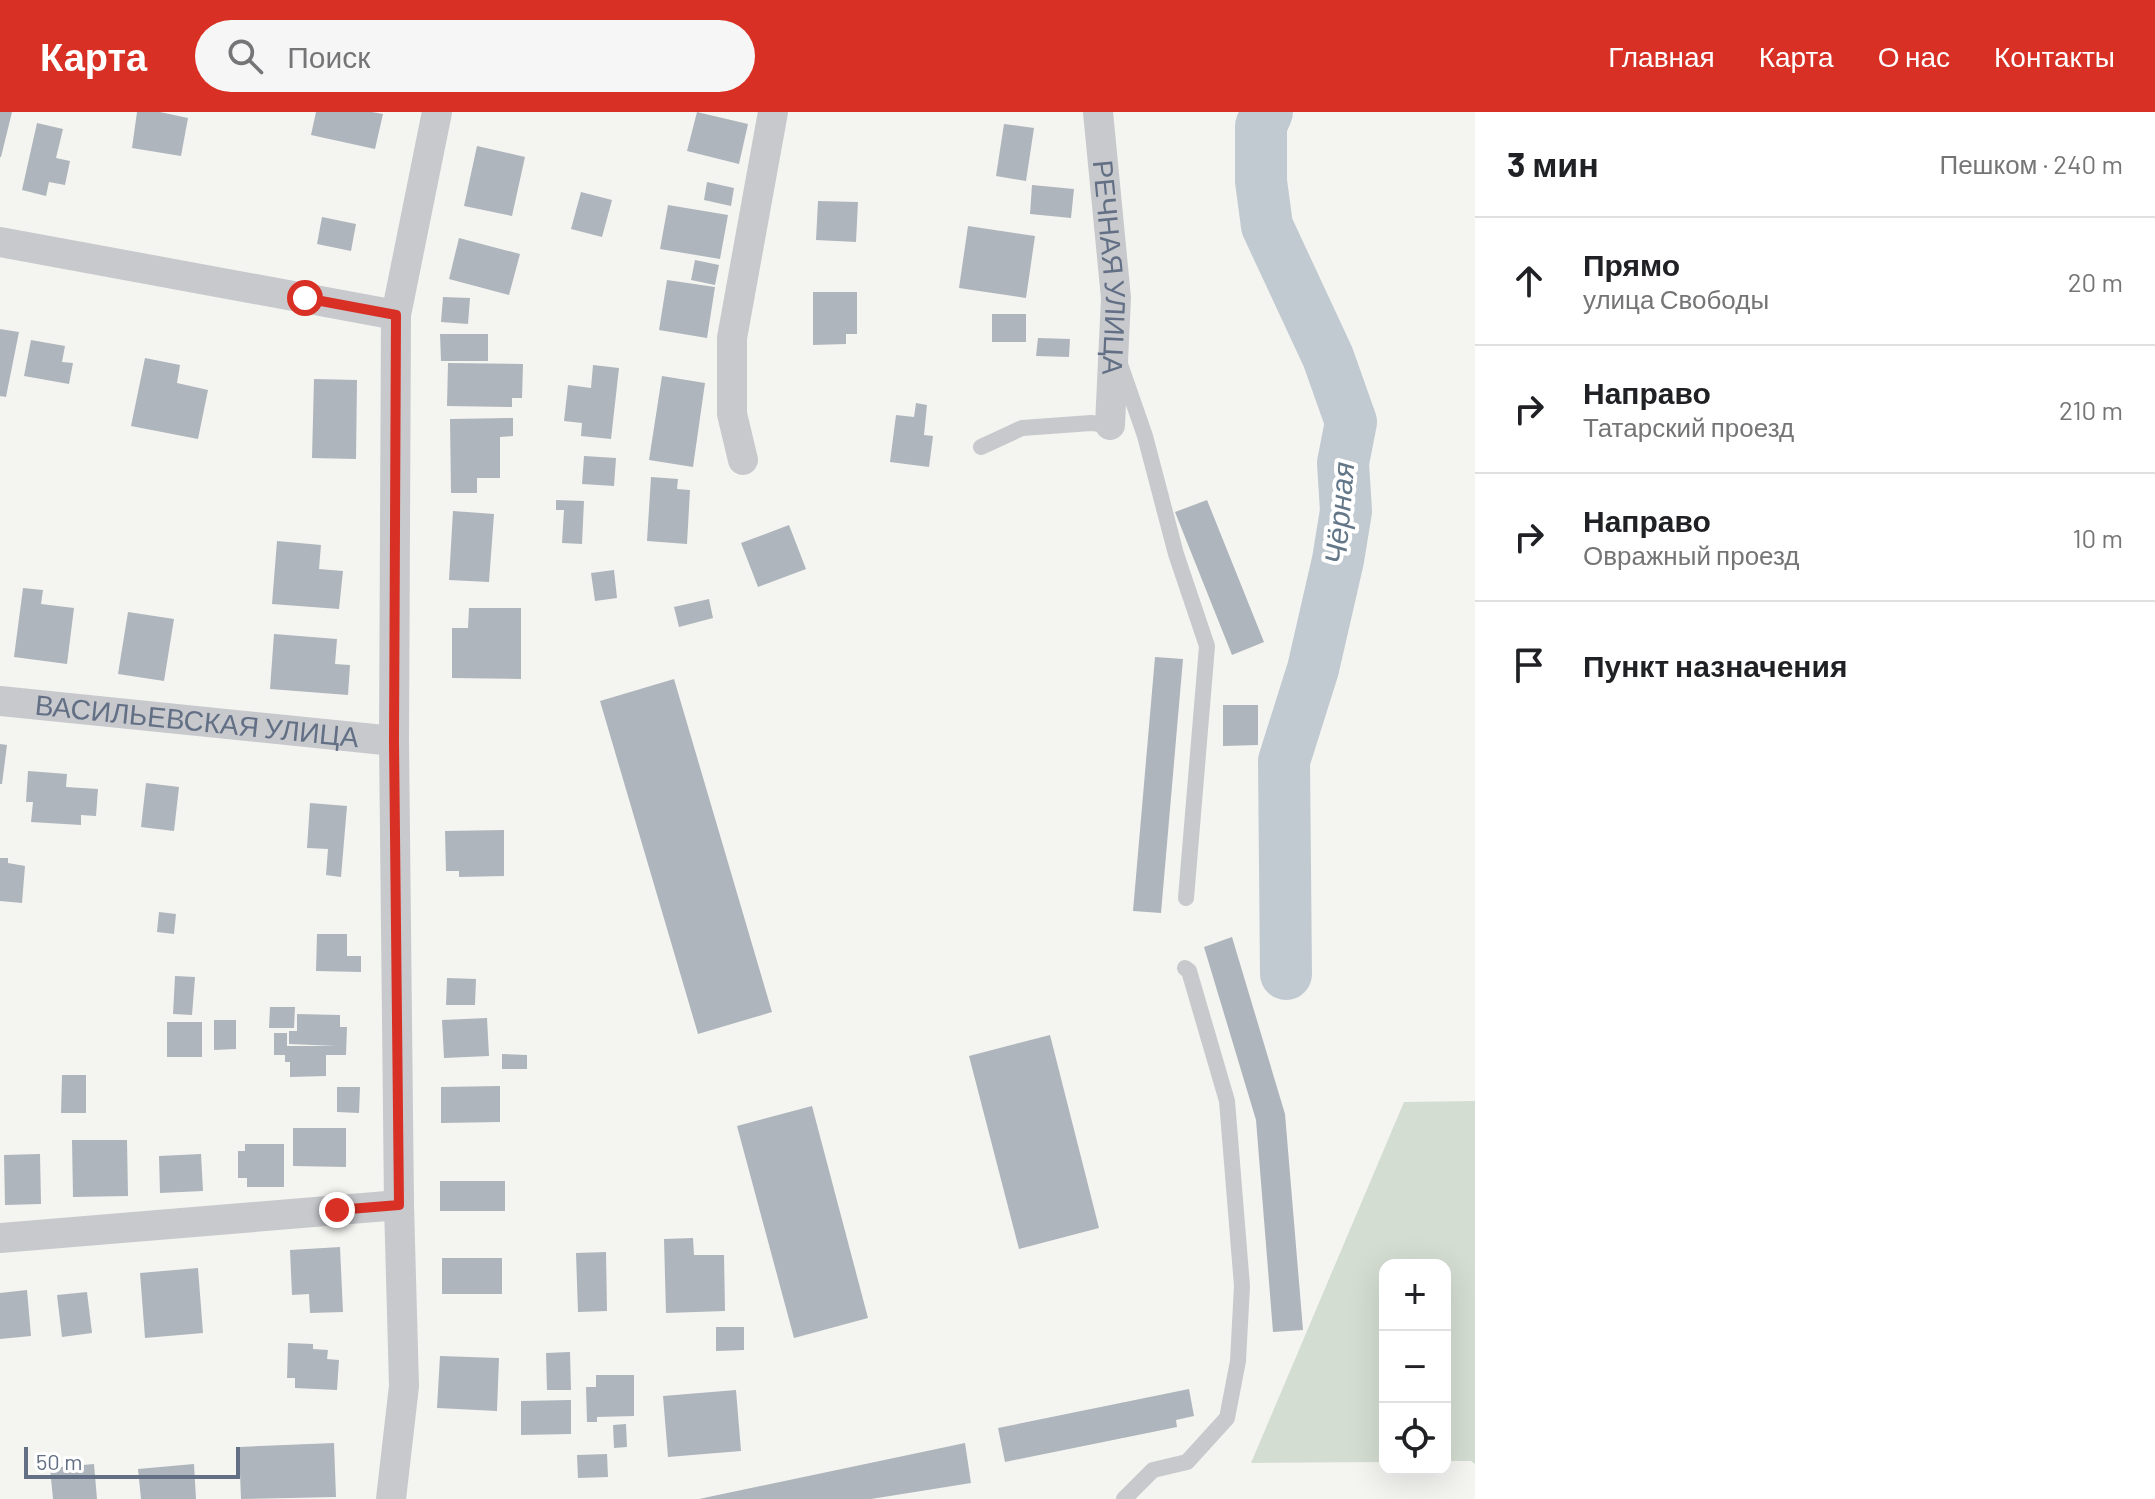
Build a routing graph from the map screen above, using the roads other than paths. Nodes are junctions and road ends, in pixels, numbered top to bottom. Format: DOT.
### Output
graph roads {
  1 [pos="437,112"];
  2 [pos="773,112"];
  3 [pos="1098,112"];
  4 [pos="0,242"];
  5 [pos="396,315"];
  6 [pos="1114,348"];
  7 [pos="1110,425"];
  8 [pos="981,447"];
  9 [pos="743,460"];
  10 [pos="0,701"];
  11 [pos="394,741"];
  12 [pos="1186,898"];
  13 [pos="1185,968"];
  14 [pos="399,1205"];
  15 [pos="0,1238"];
  16 [pos="391,1499"];
  17 [pos="1124,1499"];
  1 -- 5 [label="street"];
  2 -- 9 [label="street"];
  3 -- 6 [label="street, РЕЧНАЯ УЛИЦА"];
  4 -- 5 [label="street"];
  5 -- 11 [label="street"];
  6 -- 7 [label="street, РЕЧНАЯ УЛИЦА"];
  6 -- 12 [label="lane"];
  7 -- 8 [label="lane"];
  10 -- 11 [label="street, ВАСИЛЬЕВСКАЯ УЛИЦА"];
  11 -- 14 [label="street"];
  13 -- 17 [label="lane"];
  14 -- 15 [label="street"];
  14 -- 16 [label="street"];
}
